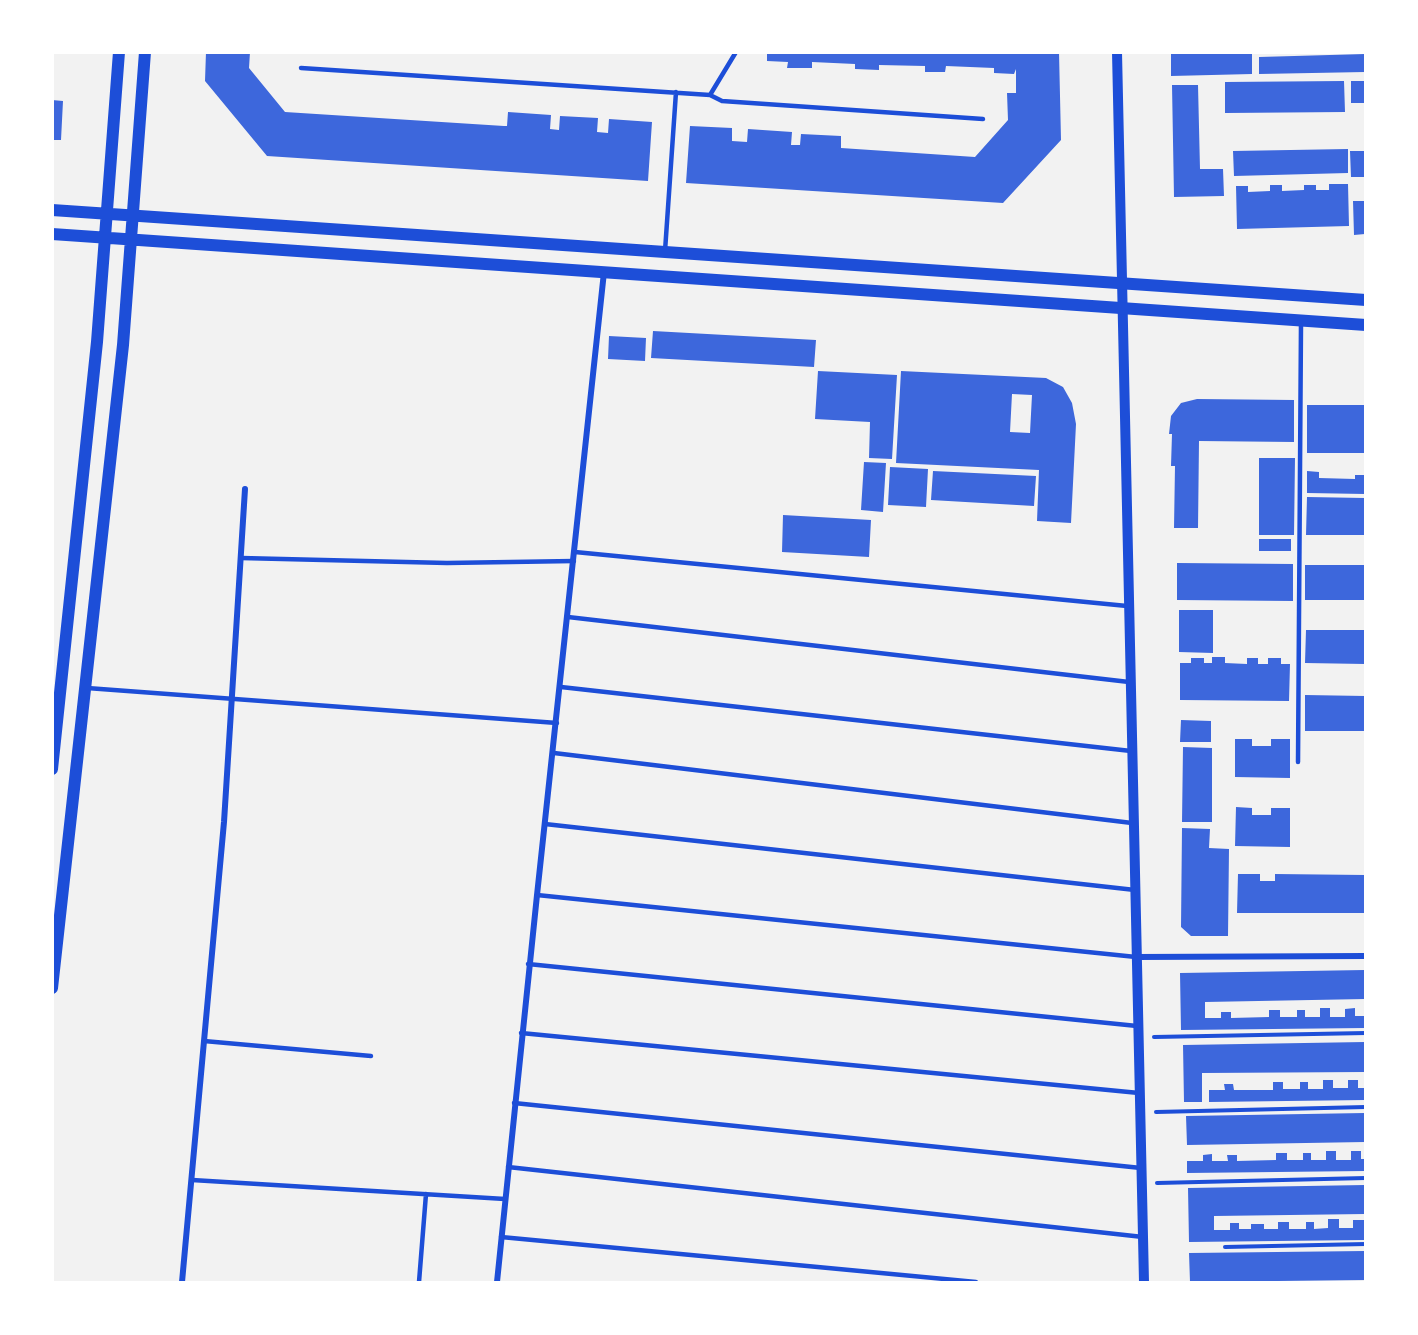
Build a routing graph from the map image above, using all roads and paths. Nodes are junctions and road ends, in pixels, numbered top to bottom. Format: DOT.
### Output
graph roads {
  1 [pos="119,52"];
  2 [pos="145,52"];
  3 [pos="736,52"];
  4 [pos="1118,52"];
  5 [pos="301,68"];
  6 [pos="676,92"];
  7 [pos="710,94"];
  8 [pos="983,119"];
  9 [pos="52,210"];
  10 [pos="108,213"];
  11 [pos="133,215"];
  12 [pos="52,234"];
  13 [pos="106,238"];
  14 [pos="131,240"];
  15 [pos="665,251"];
  16 [pos="604,272"];
  17 [pos="1122,283"];
  18 [pos="1365,300"];
  19 [pos="1122,308"];
  20 [pos="1301,320"];
  21 [pos="1365,325"];
  22 [pos="245,489"];
  23 [pos="575,552"];
  24 [pos="241,558"];
  25 [pos="574,561"];
  26 [pos="1128,606"];
  27 [pos="568,617"];
  28 [pos="1130,682"];
  29 [pos="561,687"];
  30 [pos="87,688"];
  31 [pos="232,699"];
  32 [pos="558,723"];
  33 [pos="1132,751"];
  34 [pos="554,753"];
  35 [pos="1298,762"];
  36 [pos="52,769"];
  37 [pos="1133,823"];
  38 [pos="545,824"];
  39 [pos="1135,890"];
  40 [pos="537,895"];
  41 [pos="1365,956"];
  42 [pos="1137,957"];
  43 [pos="528,964"];
  44 [pos="52,988"];
  45 [pos="1138,1032"];
  46 [pos="521,1033"];
  47 [pos="1365,1033"];
  48 [pos="204,1041"];
  49 [pos="371,1056"];
  50 [pos="1140,1093"];
  51 [pos="514,1103"];
  52 [pos="1365,1107"];
  53 [pos="1140,1113"];
  54 [pos="508,1167"];
  55 [pos="1141,1168"];
  56 [pos="1365,1178"];
  57 [pos="192,1180"];
  58 [pos="1142,1184"];
  59 [pos="426,1194"];
  60 [pos="505,1199"];
  61 [pos="501,1237"];
  62 [pos="1143,1237"];
  63 [pos="1365,1244"];
  64 [pos="1225,1247"];
  65 [pos="182,1282"];
  66 [pos="419,1282"];
  67 [pos="497,1282"];
  68 [pos="975,1282"];
  69 [pos="1144,1282"];
  1 -- 10 [label="main road"];
  2 -- 11 [label="main road"];
  3 -- 7 [label="lane"];
  4 -- 17 [label="street"];
  5 -- 6 [label="lane"];
  6 -- 7 [label="lane"];
  6 -- 15 [label="lane"];
  7 -- 8 [label="lane"];
  9 -- 10 [label="main road"];
  10 -- 11 [label="main road"];
  10 -- 13 [label="main road"];
  11 -- 14 [label="main road"];
  11 -- 15 [label="main road"];
  12 -- 13 [label="main road"];
  13 -- 14 [label="main road"];
  13 -- 36 [label="main road"];
  14 -- 16 [label="main road"];
  14 -- 30 [label="main road"];
  15 -- 17 [label="main road"];
  16 -- 19 [label="main road"];
  16 -- 23 [label="street"];
  17 -- 18 [label="main road"];
  17 -- 19 [label="street"];
  19 -- 20 [label="main road"];
  19 -- 26 [label="street"];
  20 -- 21 [label="main road"];
  20 -- 35 [label="lane"];
  22 -- 24 [label="street"];
  23 -- 25 [label="street"];
  23 -- 26 [label="lane"];
  24 -- 25 [label="lane"];
  24 -- 31 [label="street"];
  25 -- 27 [label="street"];
  26 -- 28 [label="street"];
  27 -- 28 [label="lane"];
  27 -- 29 [label="street"];
  28 -- 33 [label="street"];
  29 -- 32 [label="street"];
  29 -- 33 [label="lane"];
  30 -- 31 [label="lane"];
  30 -- 44 [label="main road"];
  31 -- 32 [label="lane"];
  31 -- 48 [label="street"];
  32 -- 34 [label="street"];
  33 -- 37 [label="street"];
  34 -- 37 [label="lane"];
  34 -- 38 [label="street"];
  37 -- 39 [label="street"];
  38 -- 39 [label="lane"];
  38 -- 40 [label="street"];
  39 -- 42 [label="street"];
  40 -- 42 [label="lane"];
  40 -- 43 [label="street"];
  41 -- 42 [label="street"];
  42 -- 45 [label="street"];
  43 -- 45 [label="lane"];
  43 -- 46 [label="street"];
  45 -- 47 [label="path"];
  45 -- 50 [label="street"];
  46 -- 50 [label="lane"];
  46 -- 51 [label="street"];
  48 -- 49 [label="lane"];
  48 -- 57 [label="street"];
  50 -- 53 [label="street"];
  51 -- 54 [label="street"];
  51 -- 55 [label="lane"];
  52 -- 53 [label="path"];
  53 -- 55 [label="street"];
  54 -- 60 [label="street"];
  54 -- 62 [label="lane"];
  55 -- 58 [label="street"];
  56 -- 58 [label="path"];
  57 -- 59 [label="lane"];
  57 -- 65 [label="street"];
  58 -- 62 [label="street"];
  59 -- 60 [label="lane"];
  59 -- 66 [label="lane"];
  60 -- 61 [label="street"];
  61 -- 67 [label="street"];
  61 -- 68 [label="lane"];
  62 -- 69 [label="street"];
  63 -- 64 [label="path"];
}
